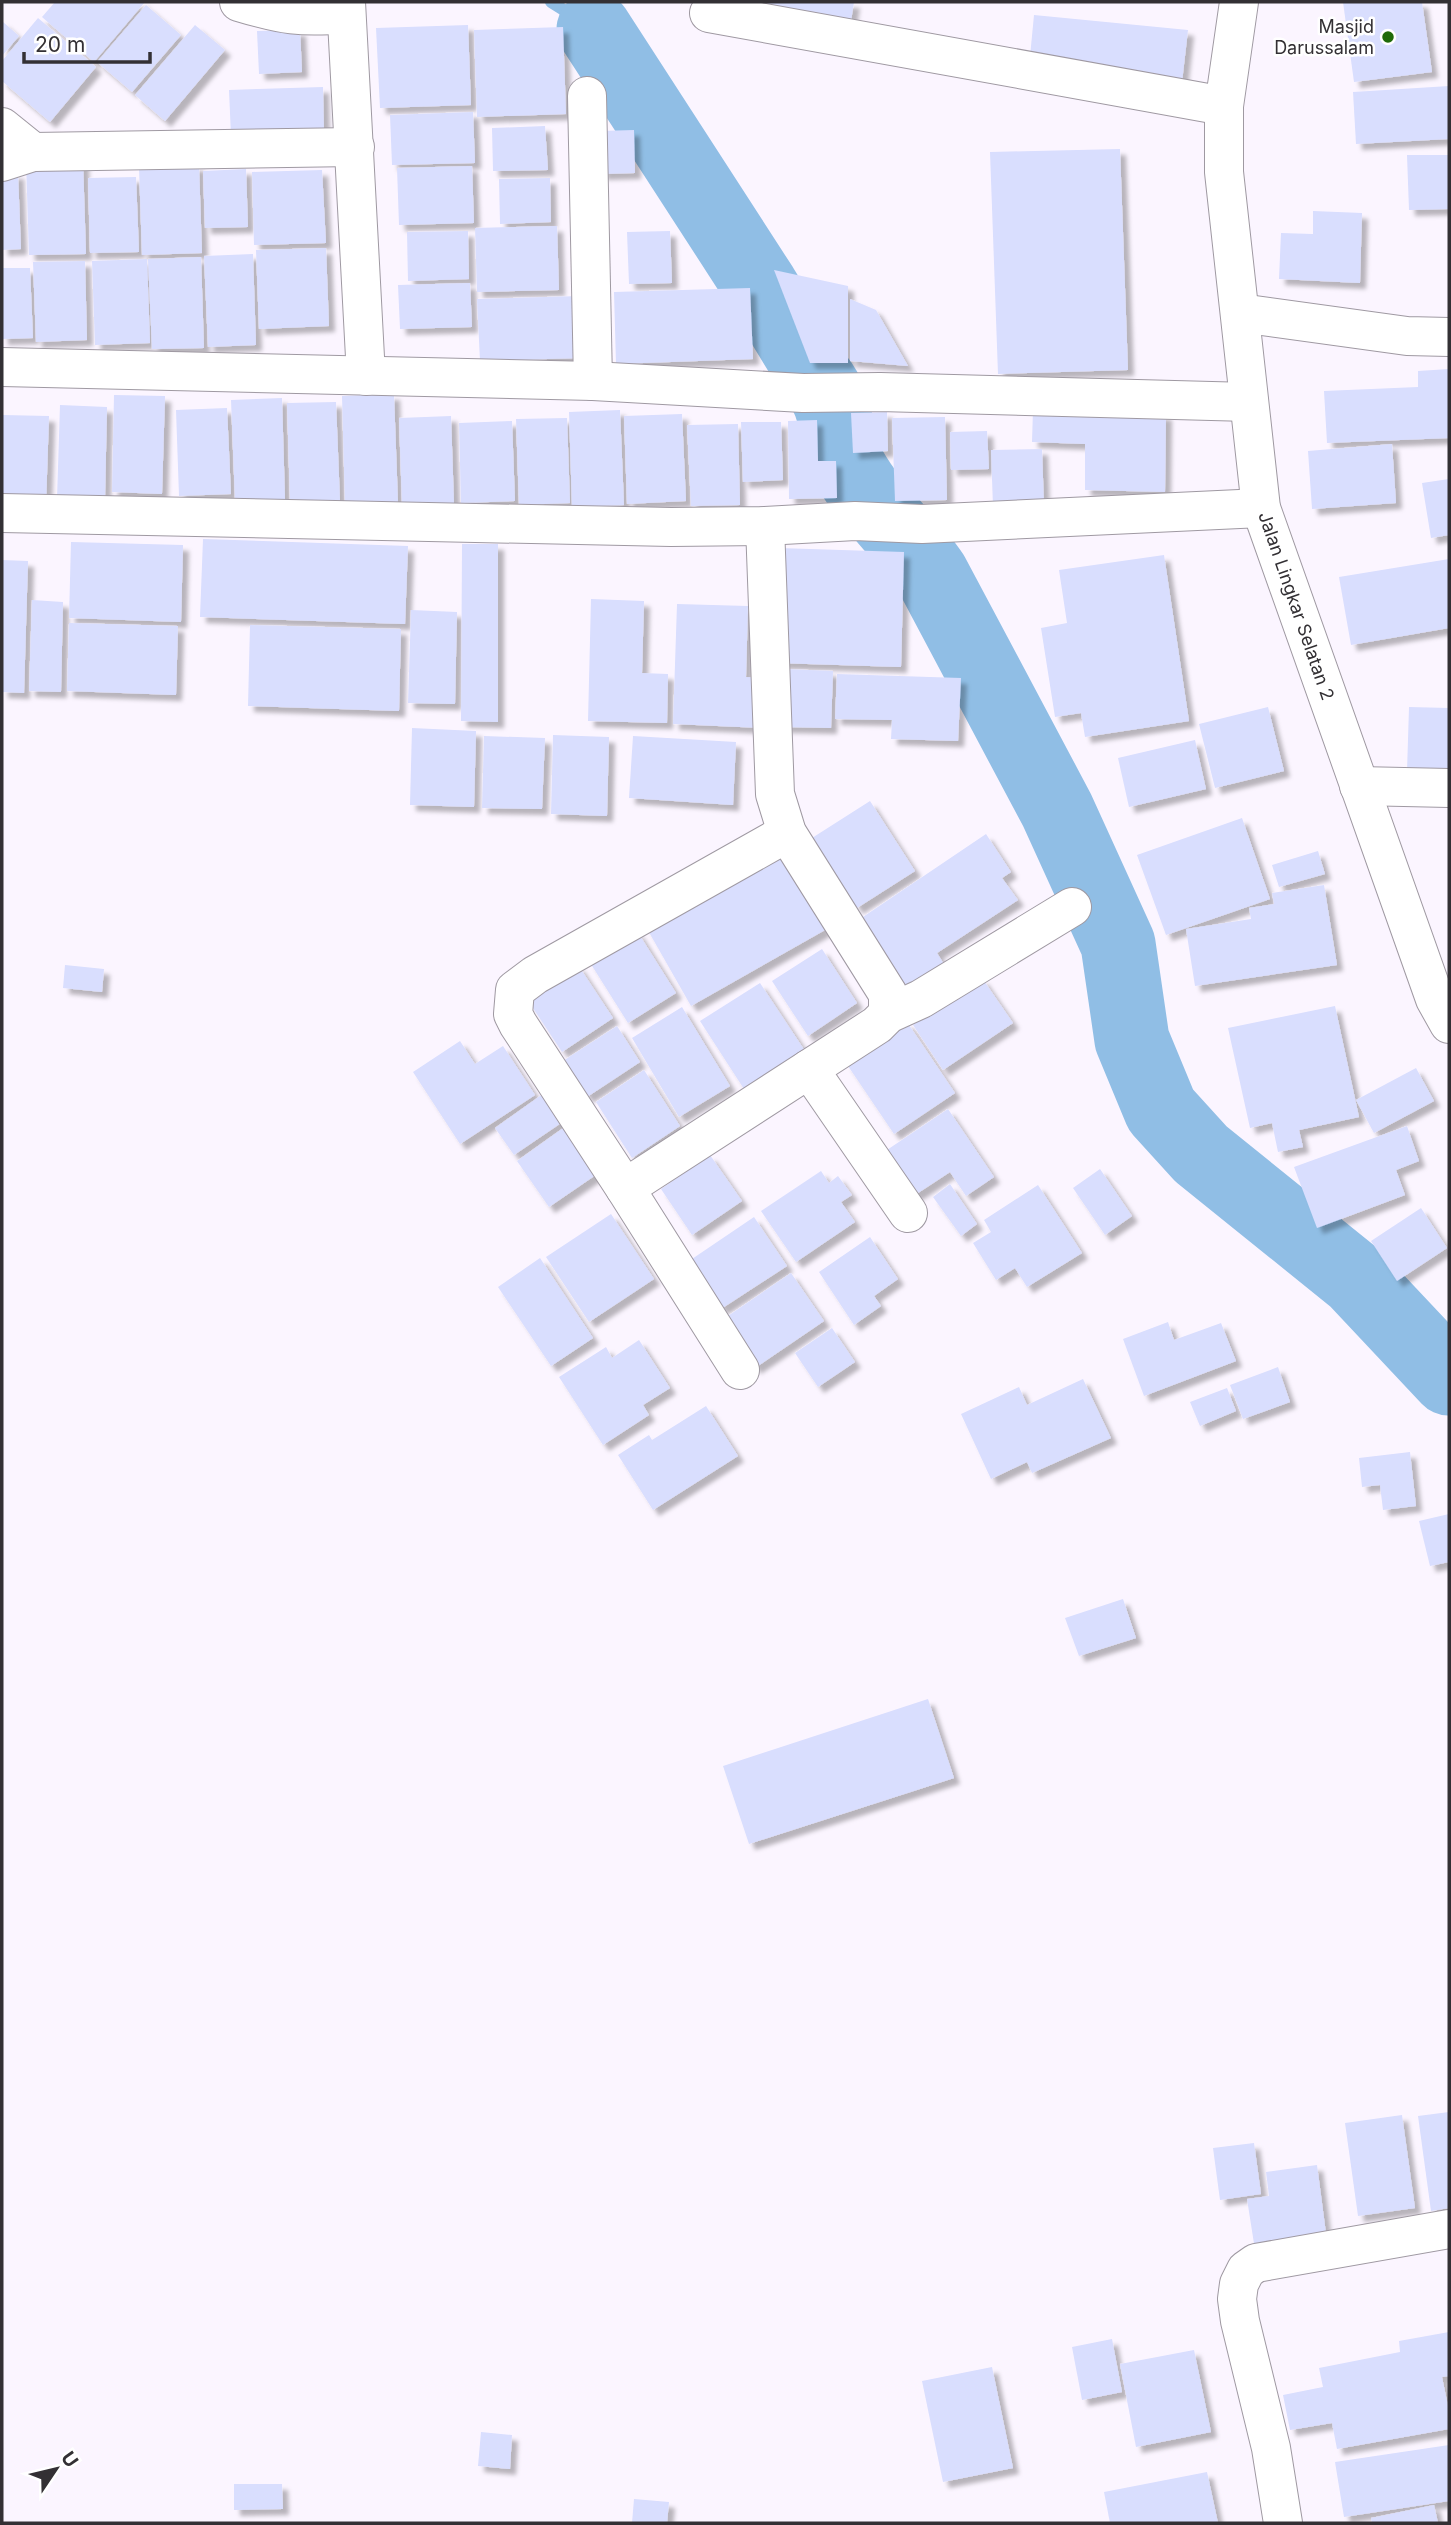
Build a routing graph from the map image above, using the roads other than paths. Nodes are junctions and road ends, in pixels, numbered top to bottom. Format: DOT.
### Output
graph roads {
  1 [pos="239,2"];
  2 [pos="1235,3"];
  3 [pos="346,8"];
  4 [pos="709,13"];
  5 [pos="587,96"];
  6 [pos="1224,106"];
  7 [pos="2,127"];
  8 [pos="355,147"];
  9 [pos="17,157"];
  10 [pos="1240,313"];
  11 [pos="1449,337"];
  12 [pos="2,367"];
  13 [pos="366,376"];
  14 [pos="593,381"];
  15 [pos="1249,401"];
  16 [pos="1261,508"];
  17 [pos="2,513"];
  18 [pos="765,526"];
  19 [pos="1359,786"];
  20 [pos="1449,788"];
  21 [pos="787,832"];
  22 [pos="1072,907"];
  23 [pos="888,1014"];
  24 [pos="1449,1024"];
  25 [pos="809,1069"];
  26 [pos="625,1188"];
  27 [pos="908,1213"];
  28 [pos="740,1370"];
  29 [pos="1449,2229"];
  30 [pos="1283,2523"];
  1 -- 3 [label="main road"];
  2 -- 6 [label="main road, Jalan Lingkar Selatan 2"];
  3 -- 8 [label="main road"];
  4 -- 6 [label="main road"];
  5 -- 14 [label="main road"];
  6 -- 10 [label="main road, Jalan Lingkar Selatan 2"];
  7 -- 9 [label="main road"];
  8 -- 9 [label="main road"];
  8 -- 13 [label="main road"];
  10 -- 11 [label="main road"];
  10 -- 15 [label="main road, Jalan Lingkar Selatan 2"];
  12 -- 13 [label="main road"];
  13 -- 14 [label="main road"];
  14 -- 15 [label="main road"];
  15 -- 16 [label="main road, Jalan Lingkar Selatan 2"];
  16 -- 18 [label="main road"];
  16 -- 19 [label="main road, Jalan Lingkar Selatan 2"];
  17 -- 18 [label="main road"];
  18 -- 21 [label="main road"];
  19 -- 20 [label="main road"];
  19 -- 24 [label="main road, Jalan Lingkar Selatan 2"];
  21 -- 23 [label="main road"];
  21 -- 26 [label="main road"];
  22 -- 23 [label="main road"];
  23 -- 25 [label="main road"];
  25 -- 26 [label="main road"];
  25 -- 27 [label="main road"];
  26 -- 28 [label="main road"];
  29 -- 30 [label="main road"];
}
